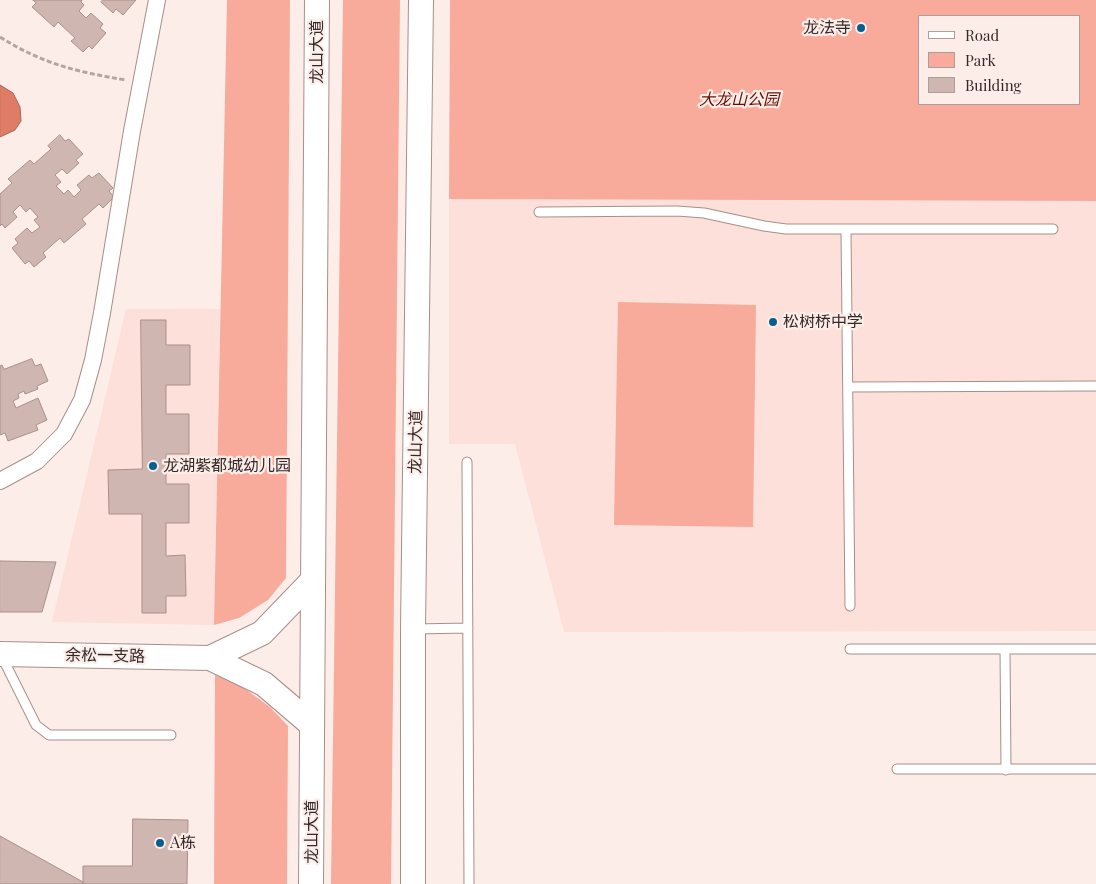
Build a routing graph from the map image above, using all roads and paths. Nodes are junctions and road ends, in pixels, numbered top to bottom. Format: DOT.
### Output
graph roads {
  1 [pos="157,0"];
  2 [pos="317,0"];
  3 [pos="421,0"];
  4 [pos="0,37"];
  5 [pos="142,83"];
  6 [pos="539,212"];
  7 [pos="1053,229"];
  8 [pos="846,230"];
  9 [pos="1096,386"];
  10 [pos="848,387"];
  11 [pos="467,462"];
  12 [pos="0,481"];
  13 [pos="313,580"];
  14 [pos="850,606"];
  15 [pos="468,628"];
  16 [pos="413,629"];
  17 [pos="1096,649"];
  18 [pos="850,650"];
  19 [pos="1005,650"];
  20 [pos="0,654"];
  21 [pos="210,658"];
  22 [pos="312,725"];
  23 [pos="171,734"];
  24 [pos="897,769"];
  25 [pos="1096,769"];
  26 [pos="1006,770"];
  27 [pos="311,884"];
  28 [pos="412,884"];
  29 [pos="469,884"];
  1 -- 5 [label="street"];
  2 -- 13 [label="main road, 龙山大道"];
  3 -- 16 [label="main road, 龙山大道"];
  4 -- 5 [label="path"];
  5 -- 12 [label="street"];
  6 -- 8 [label="lane"];
  7 -- 8 [label="lane"];
  8 -- 10 [label="lane"];
  9 -- 10 [label="lane"];
  10 -- 14 [label="lane"];
  11 -- 15 [label="lane"];
  13 -- 21 [label="main road"];
  13 -- 22 [label="main road, 龙山大道"];
  15 -- 16 [label="lane"];
  15 -- 29 [label="lane"];
  16 -- 28 [label="main road, 龙山大道"];
  17 -- 19 [label="lane"];
  18 -- 19 [label="lane"];
  19 -- 26 [label="lane"];
  20 -- 21 [label="main road, 余松一支路"];
  20 -- 23 [label="lane"];
  21 -- 22 [label="main road"];
  22 -- 27 [label="main road, 龙山大道"];
  24 -- 26 [label="lane"];
  25 -- 26 [label="lane"];
}
